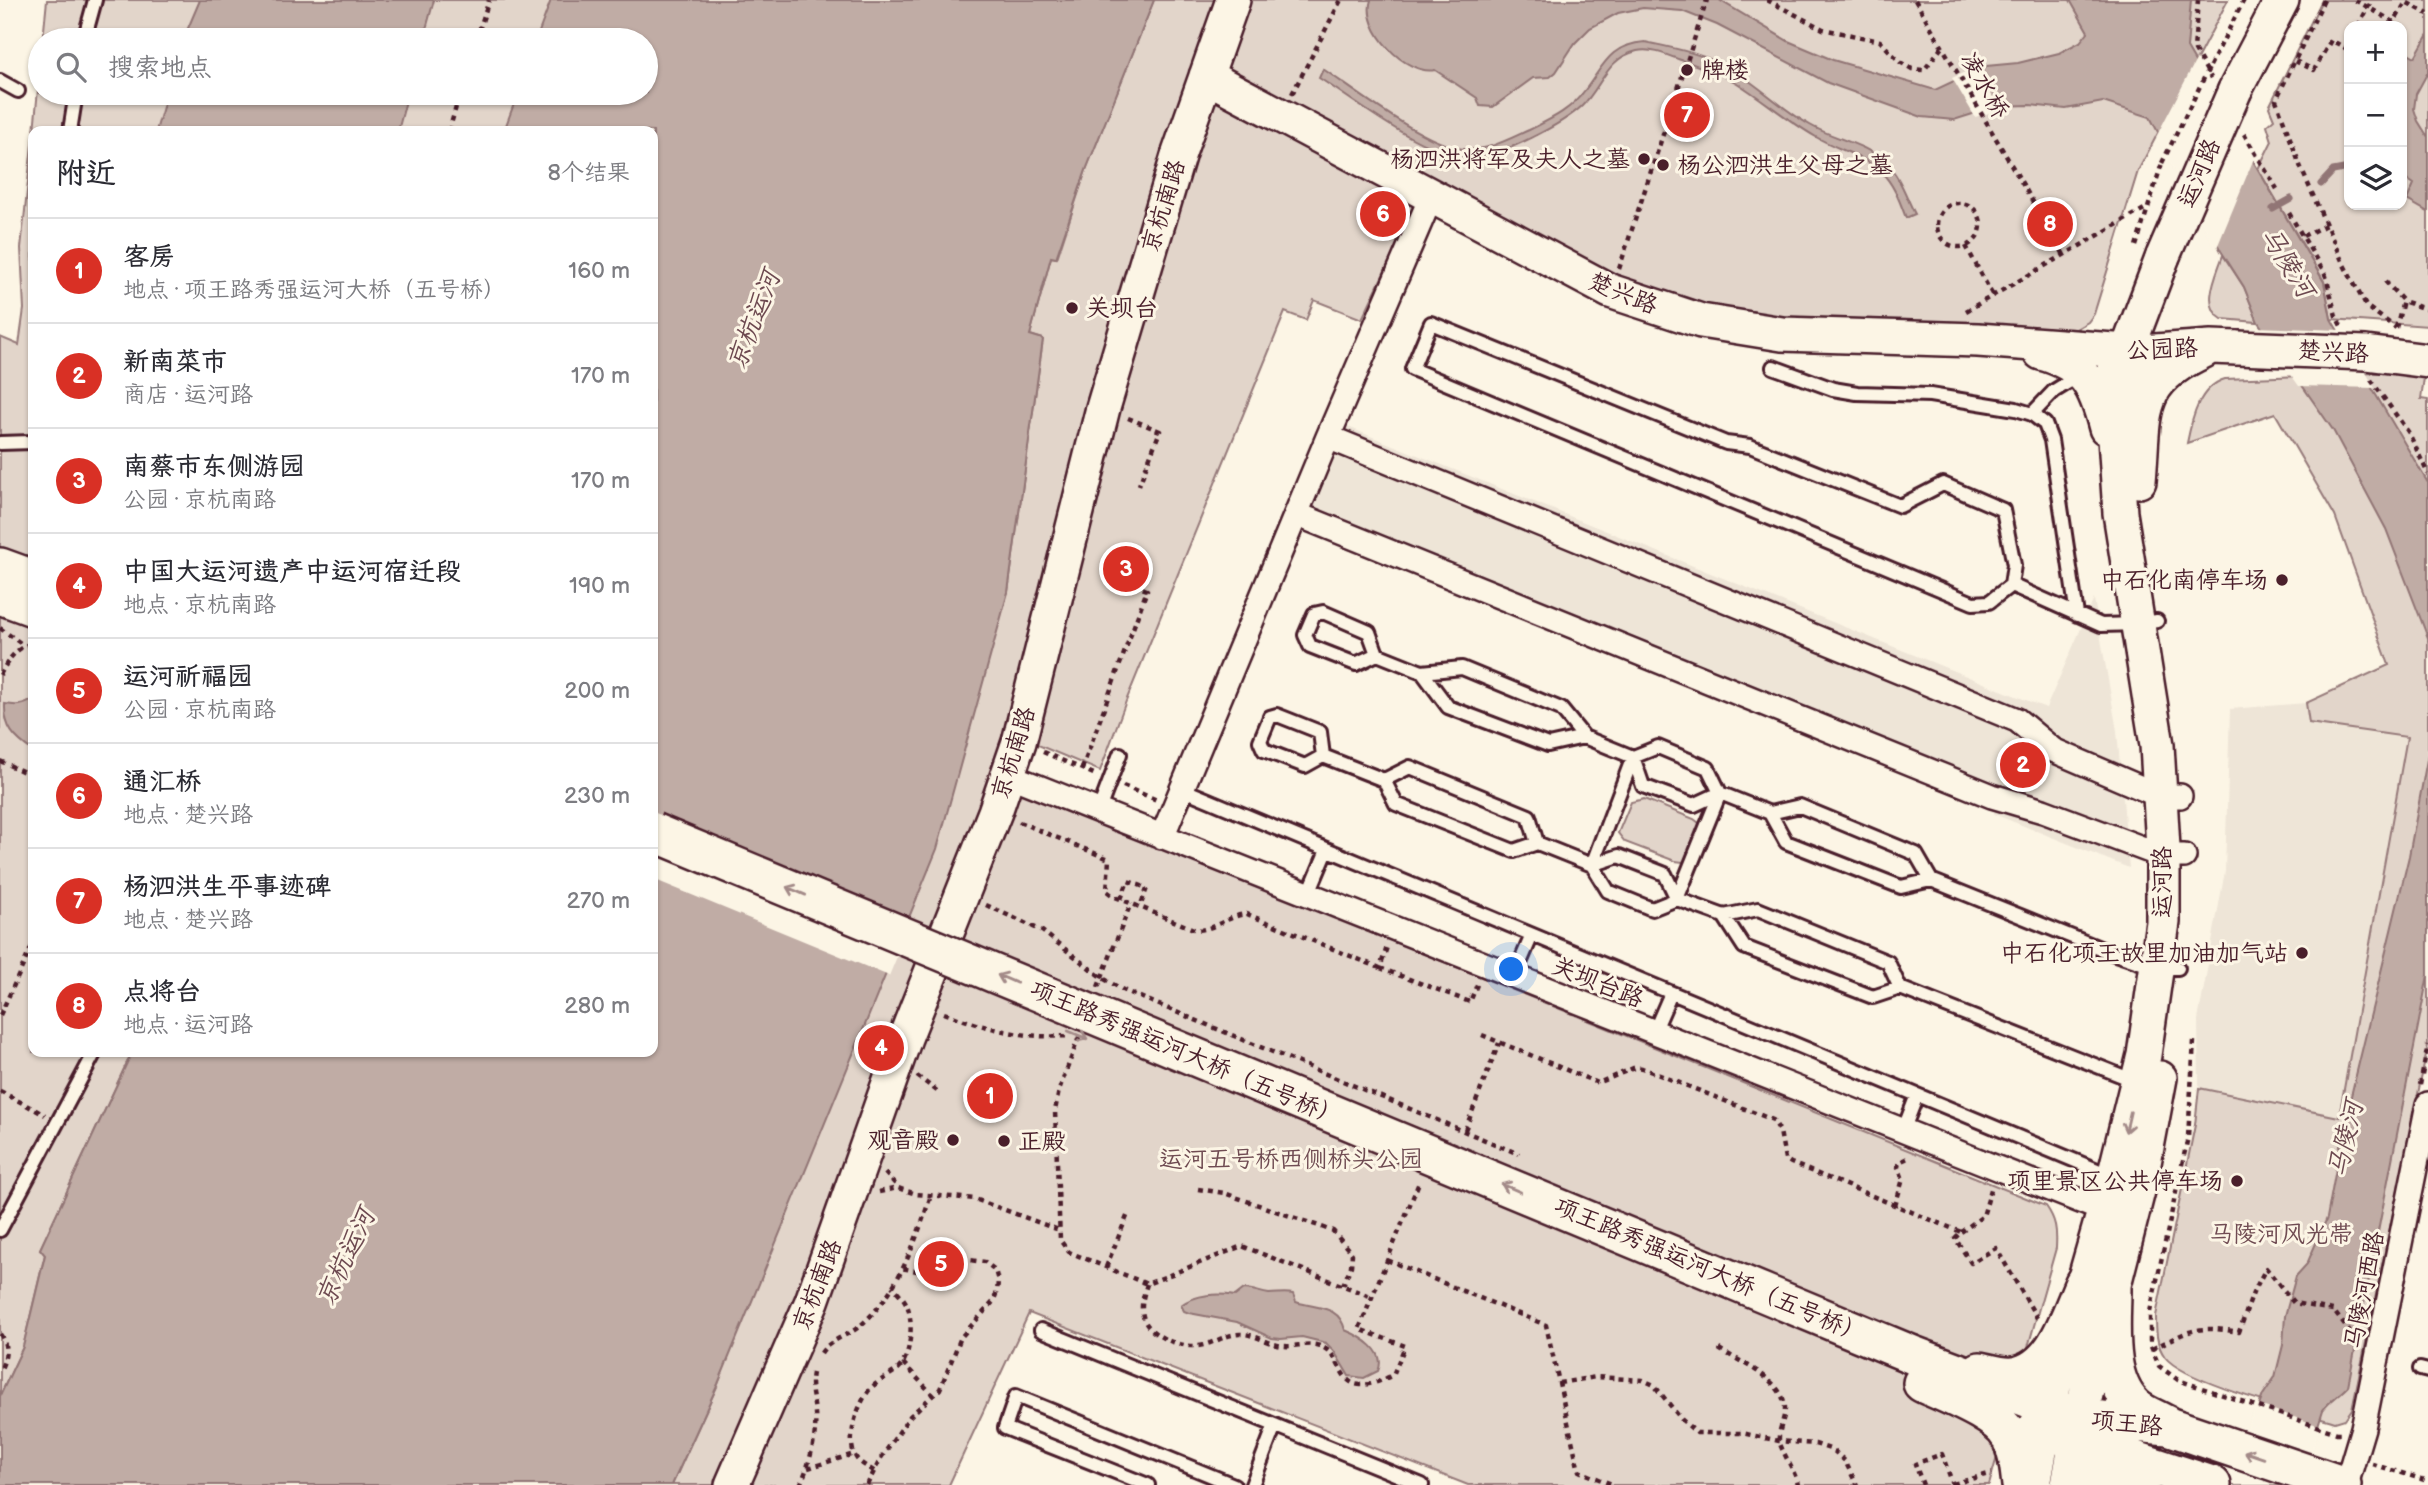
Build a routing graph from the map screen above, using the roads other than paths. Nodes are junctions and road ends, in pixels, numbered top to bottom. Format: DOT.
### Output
graph roads {
  1 [pos="95,0"];
  2 [pos="1233,0"];
  3 [pos="2282,0"];
  4 [pos="87,28"];
  5 [pos="1206,76"];
  6 [pos="0,81"];
  7 [pos="18,91"];
  8 [pos="74,105"];
  9 [pos="71,126"];
  10 [pos="1431,197"];
  11 [pos="2224,348"];
  12 [pos="2110,355"];
  13 [pos="2428,361"];
  14 [pos="1773,367"];
  15 [pos="2032,414"];
  16 [pos="1328,438"];
  17 [pos="28,442"];
  18 [pos="0,443"];
  19 [pos="2128,482"];
  20 [pos="1296,514"];
  21 [pos="0,566"];
  22 [pos="28,577"];
  23 [pos="2011,585"];
  24 [pos="0,595"];
  25 [pos="28,605"];
  26 [pos="2077,615"];
  27 [pos="2147,623"];
  28 [pos="1377,654"];
  29 [pos="1422,672"];
  30 [pos="1584,737"];
  31 [pos="1120,754"];
  32 [pos="1323,756"];
  33 [pos="1633,757"];
  34 [pos="1008,775"];
  35 [pos="1384,780"];
  36 [pos="1182,789"];
  37 [pos="1720,793"];
  38 [pos="2170,796"];
  39 [pos="1098,811"];
  40 [pos="1770,813"];
  41 [pos="658,834"];
  42 [pos="1162,837"];
  43 [pos="1537,844"];
  44 [pos="1327,850"];
  45 [pos="2173,856"];
  46 [pos="658,861"];
  47 [pos="1592,865"];
  48 [pos="1931,880"];
  49 [pos="1308,895"];
  50 [pos="1678,899"];
  51 [pos="1724,916"];
  52 [pos="1532,935"];
  53 [pos="2168,968"];
  54 [pos="1514,977"];
  55 [pos="1900,988"];
  56 [pos="1671,993"];
  57 [pos="1654,1032"];
  58 [pos="93,1057"];
  59 [pos="2148,1083"];
  60 [pos="1917,1095"];
  61 [pos="2424,1095"];
  62 [pos="1903,1130"];
  63 [pos="2114,1177"];
  64 [pos="2117,1215"];
  65 [pos="0,1230"];
  66 [pos="2098,1286"];
  67 [pos="1041,1330"];
  68 [pos="1917,1369"];
  69 [pos="2062,1424"];
  70 [pos="1275,1425"];
  71 [pos="2168,1426"];
  72 [pos="2168,1470"];
  73 [pos="2024,1478"];
  74 [pos="732,1485"];
  75 [pos="1148,1485"];
  76 [pos="1234,1485"];
  77 [pos="1252,1485"];
  78 [pos="1422,1485"];
  79 [pos="2068,1485"];
  80 [pos="2088,1485"];
  81 [pos="2212,1485"];
  82 [pos="2344,1485"];
  1 -- 4 [label="lane"];
  2 -- 5 [label="street, 京杭南路"];
  3 -- 12 [label="street, 运河路, bridge"];
  5 -- 10 [label="street, 楚兴路"];
  5 -- 34 [label="street, 京杭南路"];
  6 -- 7 [label="lane"];
  8 -- 9 [label="lane"];
  10 -- 12 [label="street, 楚兴路"];
  10 -- 16 [label="street"];
  11 -- 12 [label="street, 公园路"];
  11 -- 13 [label="street, 楚兴路, bridge"];
  11 -- 19 [label="street"];
  12 -- 15 [label="lane"];
  12 -- 19 [label="street"];
  12 -- 19 [label="street, 运河路"];
  14 -- 15 [label="lane"];
  15 -- 26 [label="lane"];
  16 -- 20 [label="street"];
  16 -- 38 [label="street"];
  17 -- 18 [label="lane"];
  19 -- 27 [label="street, 运河路"];
  20 -- 36 [label="street"];
  20 -- 45 [label="street"];
  21 -- 22 [label="main road"];
  23 -- 23 [label="lane"];
  23 -- 26 [label="lane"];
  24 -- 25 [label="main road"];
  26 -- 27 [label="lane"];
  27 -- 38 [label="street, 运河路"];
  28 -- 28 [label="lane"];
  28 -- 29 [label="lane"];
  29 -- 30 [label="lane"];
  29 -- 30 [label="lane"];
  30 -- 33 [label="lane"];
  31 -- 39 [label="lane"];
  32 -- 32 [label="lane"];
  32 -- 35 [label="lane"];
  33 -- 37 [label="lane"];
  33 -- 37 [label="lane"];
  33 -- 47 [label="lane"];
  34 -- 39 [label="street, 关坝台路"];
  34 -- 74 [label="street, 京杭南路"];
  35 -- 43 [label="lane"];
  35 -- 43 [label="lane"];
  36 -- 42 [label="street"];
  36 -- 44 [label="lane"];
  37 -- 40 [label="lane"];
  37 -- 50 [label="lane"];
  38 -- 45 [label="street, 运河路"];
  39 -- 42 [label="street, 关坝台路"];
  40 -- 48 [label="lane"];
  40 -- 48 [label="lane"];
  68 -- 41 [label="main road, 项王路秀强运河大桥（五号桥）, one-way, bridge"];
  42 -- 49 [label="street, 关坝台路"];
  43 -- 47 [label="lane"];
  44 -- 49 [label="lane"];
  44 -- 52 [label="lane"];
  45 -- 53 [label="street, 运河路"];
  46 -- 68 [label="main road, 项王路秀强运河大桥（五号桥）, one-way"];
  47 -- 50 [label="lane"];
  47 -- 50 [label="lane"];
  48 -- 53 [label="lane"];
  49 -- 54 [label="street, 关坝台路"];
  50 -- 51 [label="lane"];
  51 -- 55 [label="lane"];
  51 -- 55 [label="lane"];
  52 -- 54 [label="lane"];
  52 -- 56 [label="lane"];
  53 -- 59 [label="street, 运河路"];
  54 -- 57 [label="street, 关坝台路"];
  55 -- 59 [label="lane"];
  56 -- 57 [label="lane"];
  56 -- 60 [label="lane"];
  57 -- 62 [label="street, 关坝台路"];
  58 -- 65 [label="lane"];
  59 -- 63 [label="street, 运河路, one-way"];
  59 -- 64 [label="street, 运河路"];
  60 -- 62 [label="lane"];
  60 -- 63 [label="lane"];
  61 -- 82 [label="street, 马陵河西路"];
  62 -- 64 [label="street, 关坝台路"];
  63 -- 64 [label="street, 运河路"];
  64 -- 66 [label="street, 运河路"];
  66 -- 68 [label="main road"];
  66 -- 69 [label="street, 运河路"];
  66 -- 71 [label="main road"];
  67 -- 70 [label="lane"];
  68 -- 69 [label="main road, 项王路"];
  68 -- 73 [label="main road"];
  69 -- 71 [label="main road, 项王路"];
  69 -- 72 [label="main road, 项王路"];
  69 -- 73 [label="street, 运河路"];
  69 -- 79 [label="street, 运河路"];
  70 -- 77 [label="lane"];
  70 -- 78 [label="lane"];
  82 -- 71 [label="main road, 项王路, one-way"];
  72 -- 80 [label="main road"];
  72 -- 81 [label="main road, 项王路"];
  75 -- 76 [label="lane"];
}
